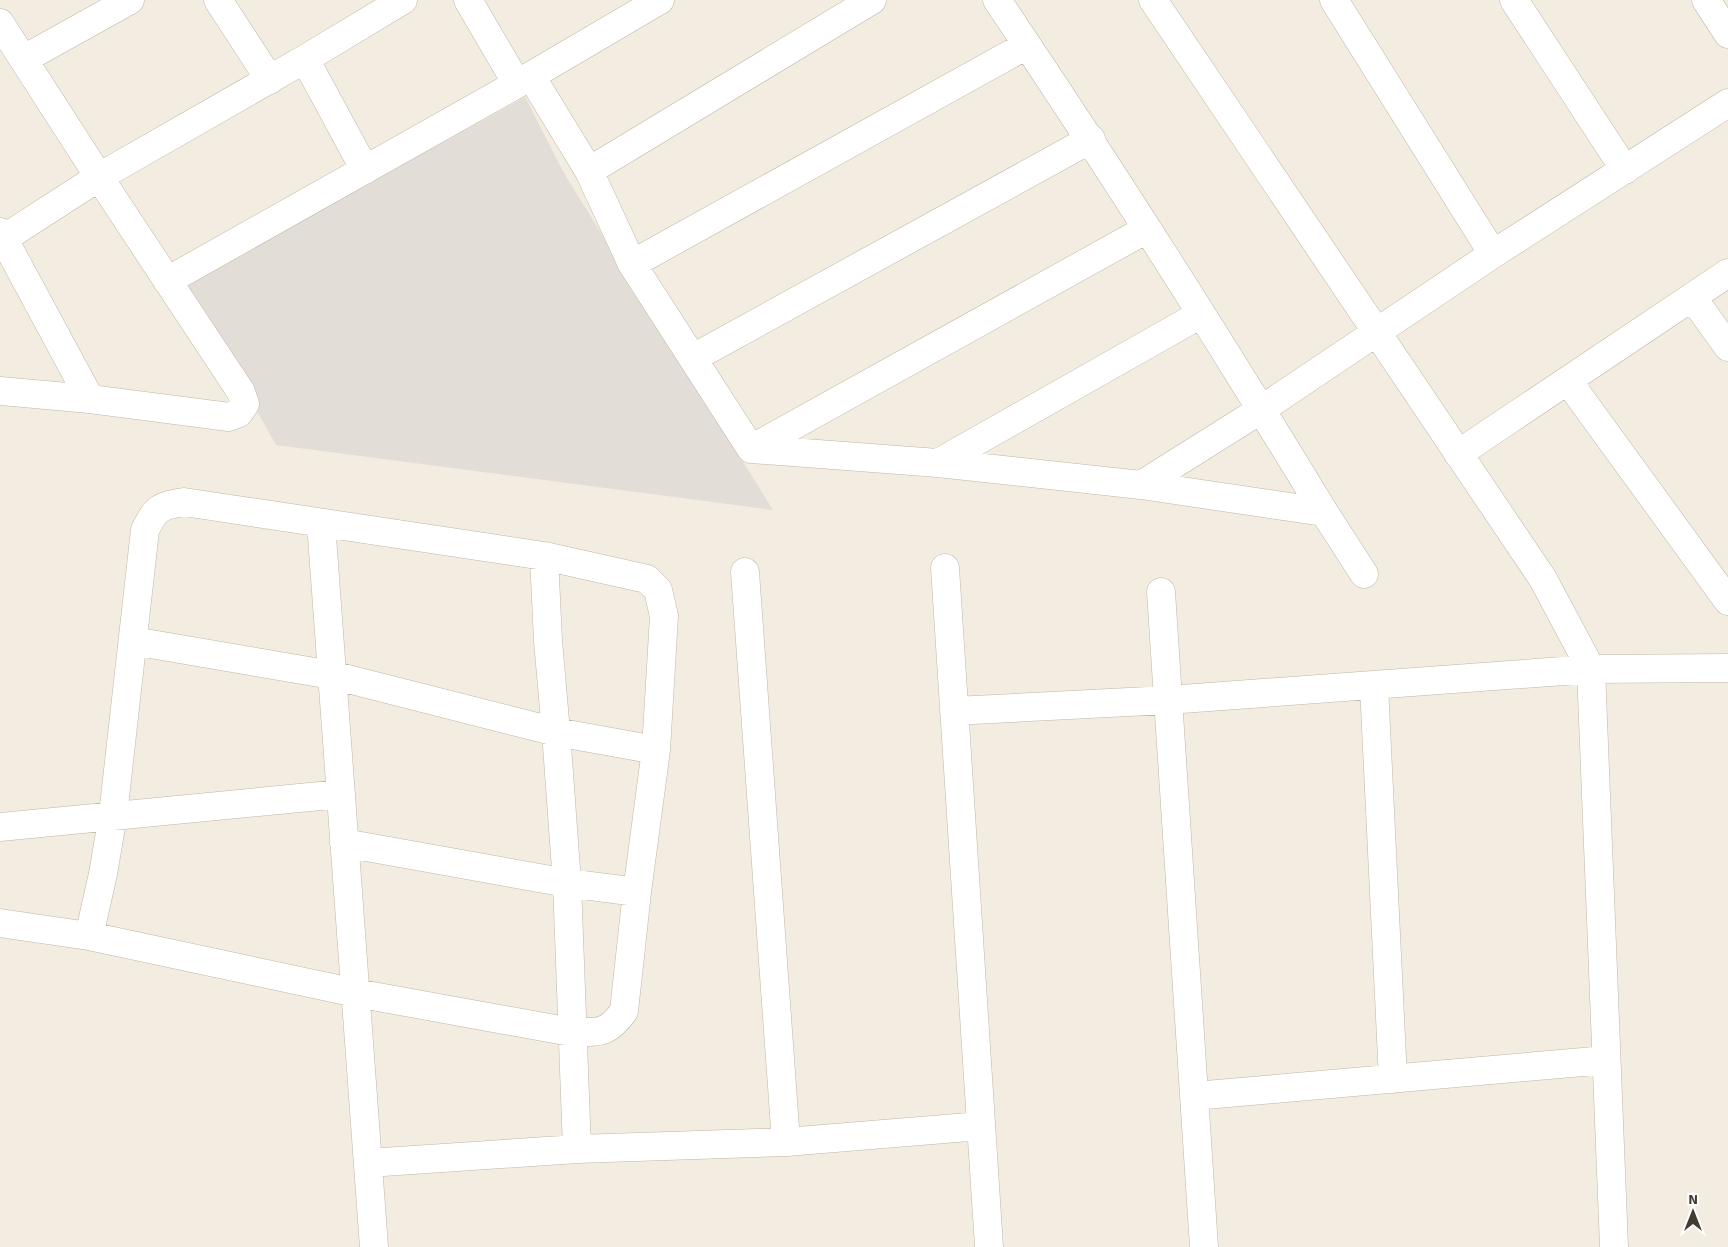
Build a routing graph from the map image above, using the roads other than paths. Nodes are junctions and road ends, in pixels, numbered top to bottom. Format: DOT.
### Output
graph roads {
  1 [pos="130,0"];
  2 [pos="218,0"];
  3 [pos="403,0"];
  4 [pos="468,0"];
  5 [pos="660,0"];
  6 [pos="872,0"];
  7 [pos="997,0"];
  8 [pos="1153,0"];
  9 [pos="1334,0"];
  10 [pos="1514,0"];
  11 [pos="1706,0"];
  12 [pos="0,23"];
  13 [pos="1728,34"];
  14 [pos="1028,45"];
  15 [pos="24,59"];
  16 [pos="305,59"];
  17 [pos="270,80"];
  18 [pos="524,80"];
  19 [pos="1728,102"];
  20 [pos="1091,139"];
  21 [pos="365,170"];
  22 [pos="1625,170"];
  23 [pos="589,172"];
  24 [pos="99,177"];
  25 [pos="1147,229"];
  26 [pos="2,237"];
  27 [pos="1493,254"];
  28 [pos="632,264"];
  29 [pos="1728,273"];
  30 [pos="167,282"];
  31 [pos="1692,297"];
  32 [pos="1201,314"];
  33 [pos="1377,332"];
  34 [pos="1728,347"];
  35 [pos="693,358"];
  36 [pos="1568,381"];
  37 [pos="0,391"];
  38 [pos="90,398"];
  39 [pos="1262,409"];
  40 [pos="751,449"];
  41 [pos="1458,454"];
  42 [pos="938,463"];
  43 [pos="1141,485"];
  44 [pos="1324,512"];
  45 [pos="321,522"];
  46 [pos="544,556"];
  47 [pos="945,568"];
  48 [pos="744,572"];
  49 [pos="1364,574"];
  50 [pos="1162,592"];
  51 [pos="1728,601"];
  52 [pos="133,640"];
  53 [pos="1728,668"];
  54 [pos="1592,669"];
  55 [pos="332,675"];
  56 [pos="1374,686"];
  57 [pos="1168,700"];
  58 [pos="954,711"];
  59 [pos="556,732"];
  60 [pos="656,750"];
  61 [pos="341,794"];
  62 [pos="113,815"];
  63 [pos="0,827"];
  64 [pos="344,843"];
  65 [pos="566,883"];
  66 [pos="637,892"];
  67 [pos="0,923"];
  68 [pos="89,936"];
  69 [pos="356,993"];
  70 [pos="571,1032"];
  71 [pos="1606,1060"];
  72 [pos="1393,1079"];
  73 [pos="1194,1096"];
  74 [pos="980,1126"];
  75 [pos="786,1142"];
  76 [pos="577,1149"];
  77 [pos="368,1163"];
  78 [pos="374,1247"];
  79 [pos="988,1247"];
  80 [pos="1204,1247"];
  81 [pos="1614,1247"];
  1 -- 15 [label="street"];
  2 -- 17 [label="street"];
  3 -- 16 [label="street"];
  4 -- 18 [label="street"];
  5 -- 18 [label="street"];
  6 -- 23 [label="street"];
  7 -- 14 [label="street"];
  8 -- 33 [label="street"];
  9 -- 27 [label="street"];
  10 -- 22 [label="street"];
  11 -- 13 [label="street"];
  12 -- 15 [label="street"];
  14 -- 20 [label="street"];
  14 -- 28 [label="street"];
  15 -- 24 [label="street"];
  16 -- 17 [label="street"];
  16 -- 21 [label="street"];
  17 -- 24 [label="street"];
  18 -- 21 [label="street"];
  18 -- 23 [label="street"];
  19 -- 22 [label="street"];
  20 -- 25 [label="street"];
  20 -- 35 [label="street"];
  21 -- 30 [label="street"];
  22 -- 27 [label="street"];
  23 -- 28 [label="street"];
  24 -- 26 [label="street"];
  24 -- 30 [label="street"];
  25 -- 32 [label="street"];
  25 -- 40 [label="street"];
  26 -- 38 [label="street"];
  27 -- 33 [label="street"];
  28 -- 35 [label="street"];
  29 -- 31 [label="street"];
  30 -- 38 [label="street"];
  31 -- 34 [label="street"];
  31 -- 36 [label="street"];
  32 -- 39 [label="street"];
  32 -- 42 [label="street"];
  33 -- 39 [label="street"];
  33 -- 41 [label="street"];
  35 -- 40 [label="street"];
  36 -- 41 [label="street"];
  36 -- 51 [label="street"];
  37 -- 38 [label="street"];
  39 -- 43 [label="street"];
  39 -- 44 [label="street"];
  40 -- 42 [label="street"];
  41 -- 54 [label="street"];
  42 -- 43 [label="street"];
  43 -- 44 [label="street"];
  44 -- 49 [label="street"];
  45 -- 46 [label="street"];
  45 -- 52 [label="street"];
  45 -- 55 [label="street"];
  46 -- 59 [label="street"];
  46 -- 60 [label="street"];
  47 -- 58 [label="street"];
  48 -- 75 [label="street"];
  50 -- 57 [label="street"];
  52 -- 55 [label="street"];
  52 -- 62 [label="street"];
  53 -- 54 [label="street"];
  54 -- 56 [label="street"];
  54 -- 71 [label="street"];
  55 -- 59 [label="street"];
  55 -- 61 [label="street"];
  56 -- 57 [label="street"];
  56 -- 72 [label="street"];
  57 -- 58 [label="street"];
  57 -- 73 [label="street"];
  58 -- 74 [label="street"];
  59 -- 60 [label="street"];
  59 -- 65 [label="street"];
  60 -- 66 [label="street"];
  61 -- 62 [label="street"];
  61 -- 64 [label="street"];
  62 -- 63 [label="street"];
  62 -- 68 [label="street"];
  64 -- 65 [label="street"];
  64 -- 69 [label="street"];
  65 -- 66 [label="street"];
  65 -- 70 [label="street"];
  66 -- 70 [label="street"];
  67 -- 68 [label="street"];
  68 -- 69 [label="street"];
  69 -- 70 [label="street"];
  69 -- 77 [label="street"];
  70 -- 76 [label="street"];
  71 -- 72 [label="street"];
  71 -- 81 [label="street"];
  72 -- 73 [label="street"];
  73 -- 80 [label="street"];
  74 -- 75 [label="street"];
  74 -- 79 [label="street"];
  75 -- 76 [label="street"];
  76 -- 77 [label="street"];
  77 -- 78 [label="street"];
}
